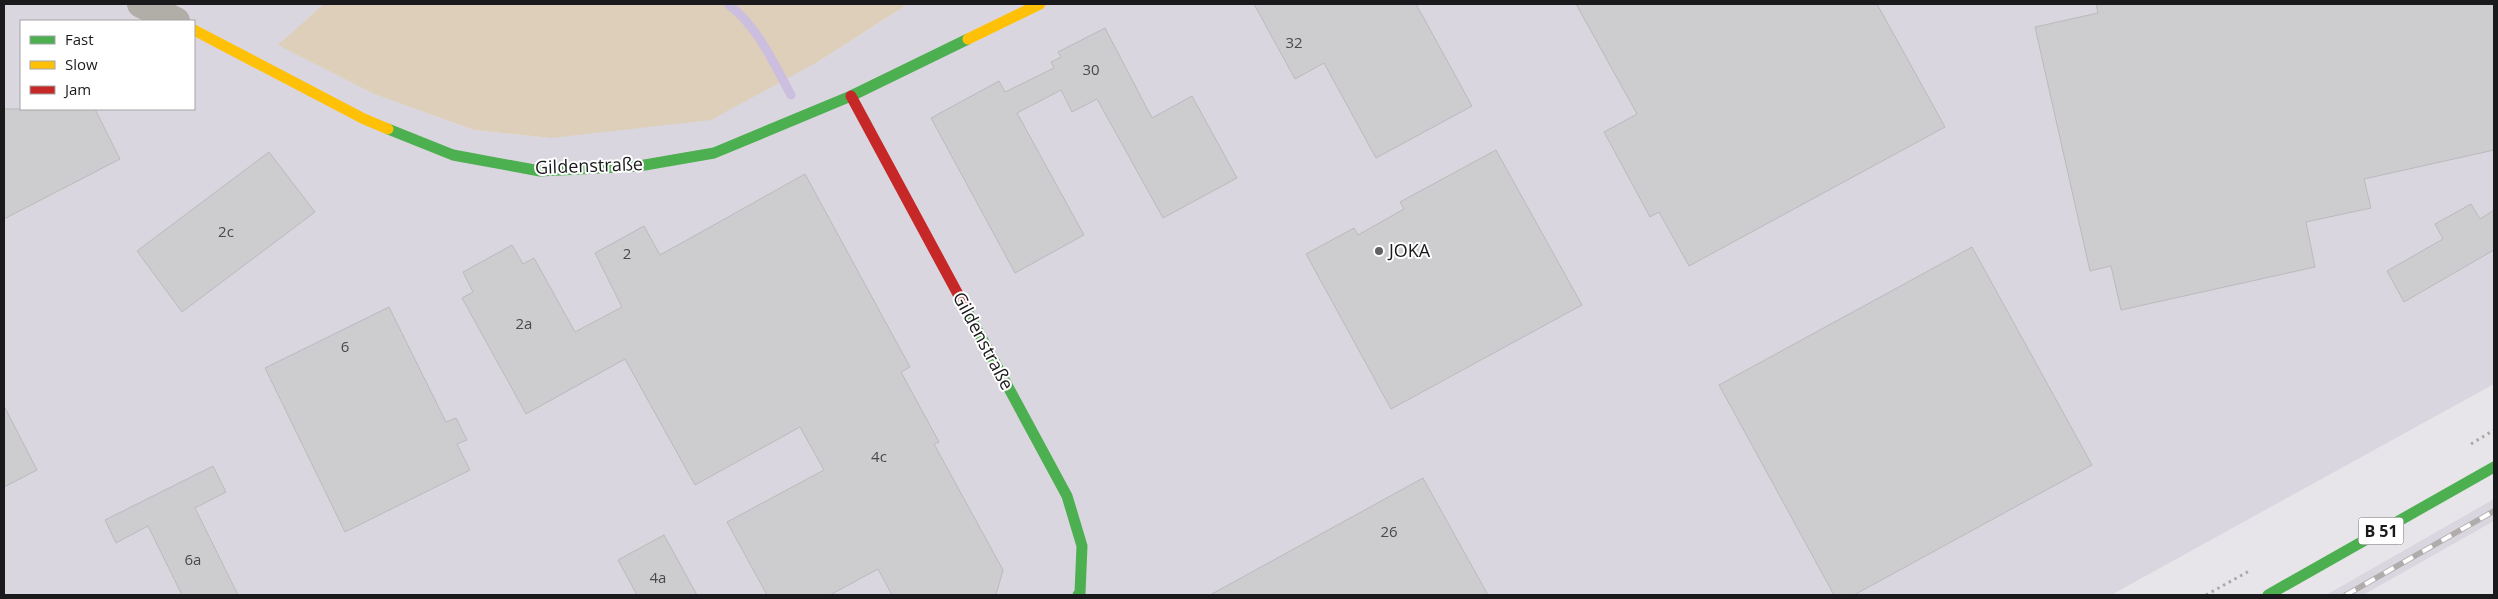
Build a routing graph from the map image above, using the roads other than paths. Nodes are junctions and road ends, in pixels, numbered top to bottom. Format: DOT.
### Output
graph roads {
  1 [pos="141,4"];
  2 [pos="1040,4"];
  3 [pos="174,20"];
  4 [pos="195,31"];
  5 [pos="851,96"];
  6 [pos="2494,467"];
  7 [pos="1078,595"];
  8 [pos="2268,595"];
  1 -- 3 [label="street"];
  2 -- 5 [label="street, Gildenstraße"];
  4 -- 5 [label="street, Gildenstraße"];
  5 -- 7 [label="street, Gildenstraße"];
  6 -- 8 [label="street, B 51"];
}
